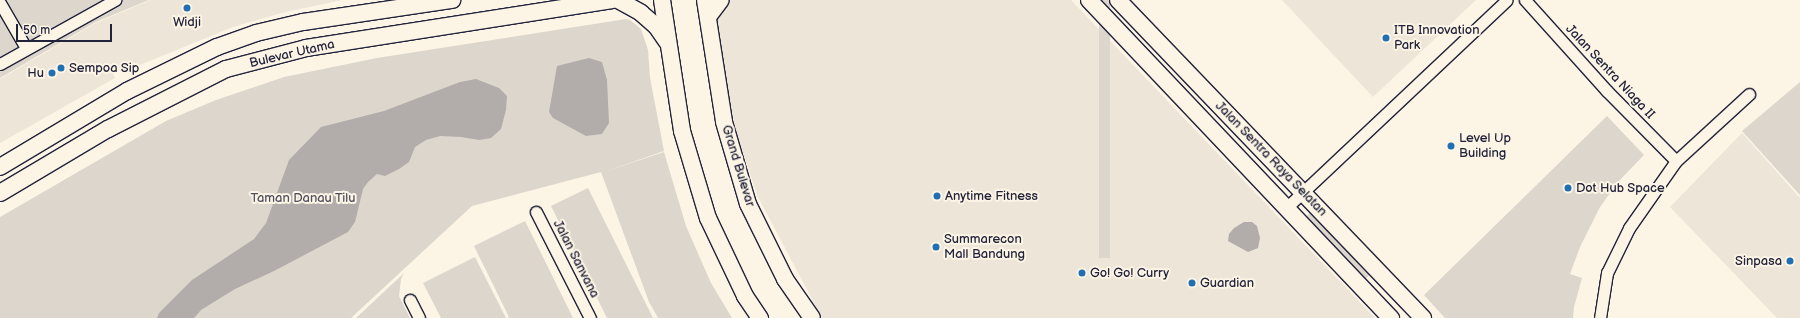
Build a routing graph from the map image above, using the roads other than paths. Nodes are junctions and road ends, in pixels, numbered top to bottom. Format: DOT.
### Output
graph roads {
  1 [pos="452,0"];
  2 [pos="612,0"];
  3 [pos="618,0"];
  4 [pos="662,0"];
  5 [pos="705,0"];
  6 [pos="721,0"];
  7 [pos="1089,0"];
  8 [pos="1118,0"];
  9 [pos="1507,0"];
  10 [pos="1525,0"];
  11 [pos="108,1"];
  12 [pos="0,3"];
  13 [pos="708,17"];
  14 [pos="256,33"];
  15 [pos="668,43"];
  16 [pos="217,47"];
  17 [pos="26,48"];
  18 [pos="266,58"];
  19 [pos="0,64"];
  20 [pos="226,69"];
  21 [pos="1749,94"];
  22 [pos="1676,161"];
  23 [pos="0,167"];
  24 [pos="0,193"];
  25 [pos="1303,193"];
  26 [pos="1286,208"];
  27 [pos="536,212"];
  28 [pos="410,300"];
  29 [pos="419,318"];
  30 [pos="590,318"];
  31 [pos="760,318"];
  32 [pos="812,318"];
  33 [pos="1391,318"];
  34 [pos="1423,318"];
  35 [pos="1600,318"];
  1 -- 14 [label="street, Bulevar Utama"];
  2 -- 18 [label="street, Bulevar Utama"];
  3 -- 15 [label="street"];
  4 -- 15 [label="street"];
  5 -- 13 [label="street, Grand Bulevar"];
  6 -- 13 [label="street"];
  7 -- 26 [label="street, Jalan Sentra Raya Selatan"];
  8 -- 25 [label="street, Jalan Sentra Raya Selatan"];
  9 -- 25 [label="street"];
  10 -- 22 [label="street, Jalan Sentra Niaga II"];
  11 -- 17 [label="street"];
  12 -- 17 [label="street"];
  13 -- 32 [label="street, Grand Bulevar"];
  14 -- 16 [label="street, Bulevar Utama"];
  14 -- 18 [label="street"];
  15 -- 31 [label="street"];
  16 -- 20 [label="street"];
  16 -- 23 [label="street, Bulevar Utama"];
  17 -- 19 [label="street"];
  18 -- 20 [label="street, Bulevar Utama"];
  20 -- 24 [label="street, Bulevar Utama"];
  21 -- 22 [label="street"];
  22 -- 35 [label="street"];
  25 -- 26 [label="street"];
  25 -- 34 [label="street, Jalan Sentra Raya Selatan"];
  26 -- 33 [label="street, Jalan Sentra Raya Selatan"];
  27 -- 30 [label="street, Jalan Sanvana"];
  28 -- 29 [label="street"];
}
